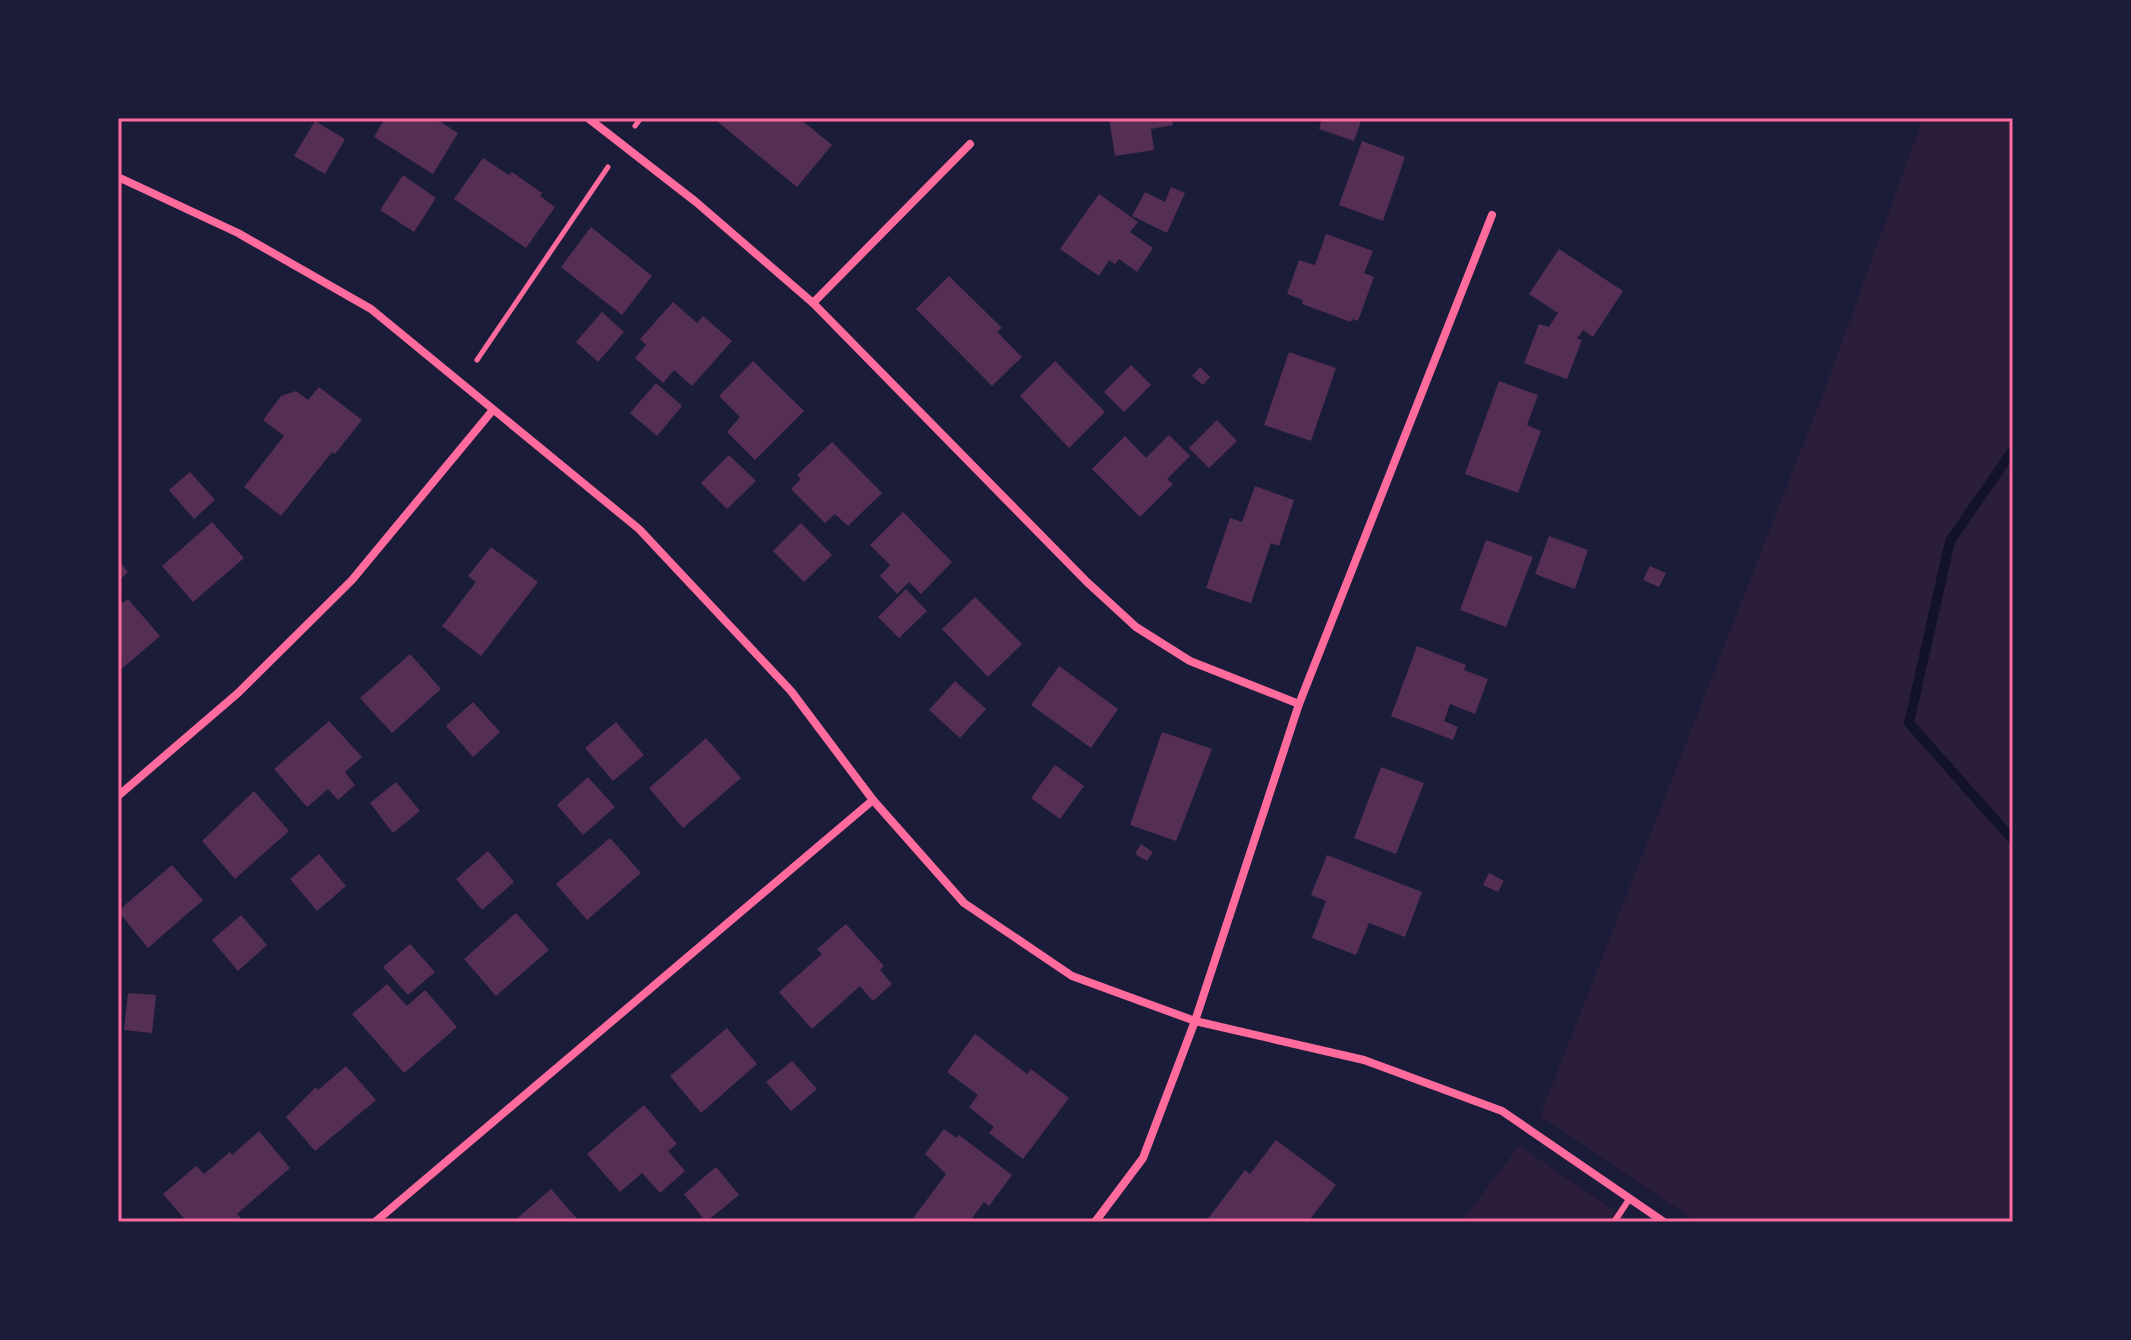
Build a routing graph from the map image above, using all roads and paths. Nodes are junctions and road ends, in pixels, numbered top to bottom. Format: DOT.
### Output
graph roads {
  1 [pos="588,118"];
  2 [pos="641,118"];
  3 [pos="635,126"];
  4 [pos="970,144"];
  5 [pos="608,167"];
  6 [pos="118,177"];
  7 [pos="1492,215"];
  8 [pos="813,303"];
  9 [pos="477,360"];
  10 [pos="492,411"];
  11 [pos="1299,704"];
  12 [pos="118,796"];
  13 [pos="873,800"];
  14 [pos="1195,1021"];
  15 [pos="1630,1198"];
  16 [pos="375,1222"];
  17 [pos="1095,1222"];
  18 [pos="1614,1222"];
  19 [pos="1664,1222"];
  1 -- 8 [label="street"];
  2 -- 3 [label="path"];
  4 -- 8 [label="street"];
  5 -- 9 [label="path"];
  6 -- 10 [label="street"];
  7 -- 11 [label="street"];
  8 -- 11 [label="street"];
  10 -- 12 [label="street"];
  10 -- 13 [label="street"];
  11 -- 14 [label="street"];
  13 -- 14 [label="street"];
  13 -- 16 [label="street"];
  14 -- 15 [label="street"];
  14 -- 17 [label="street"];
  15 -- 18 [label="lane"];
  15 -- 19 [label="street"];
}
